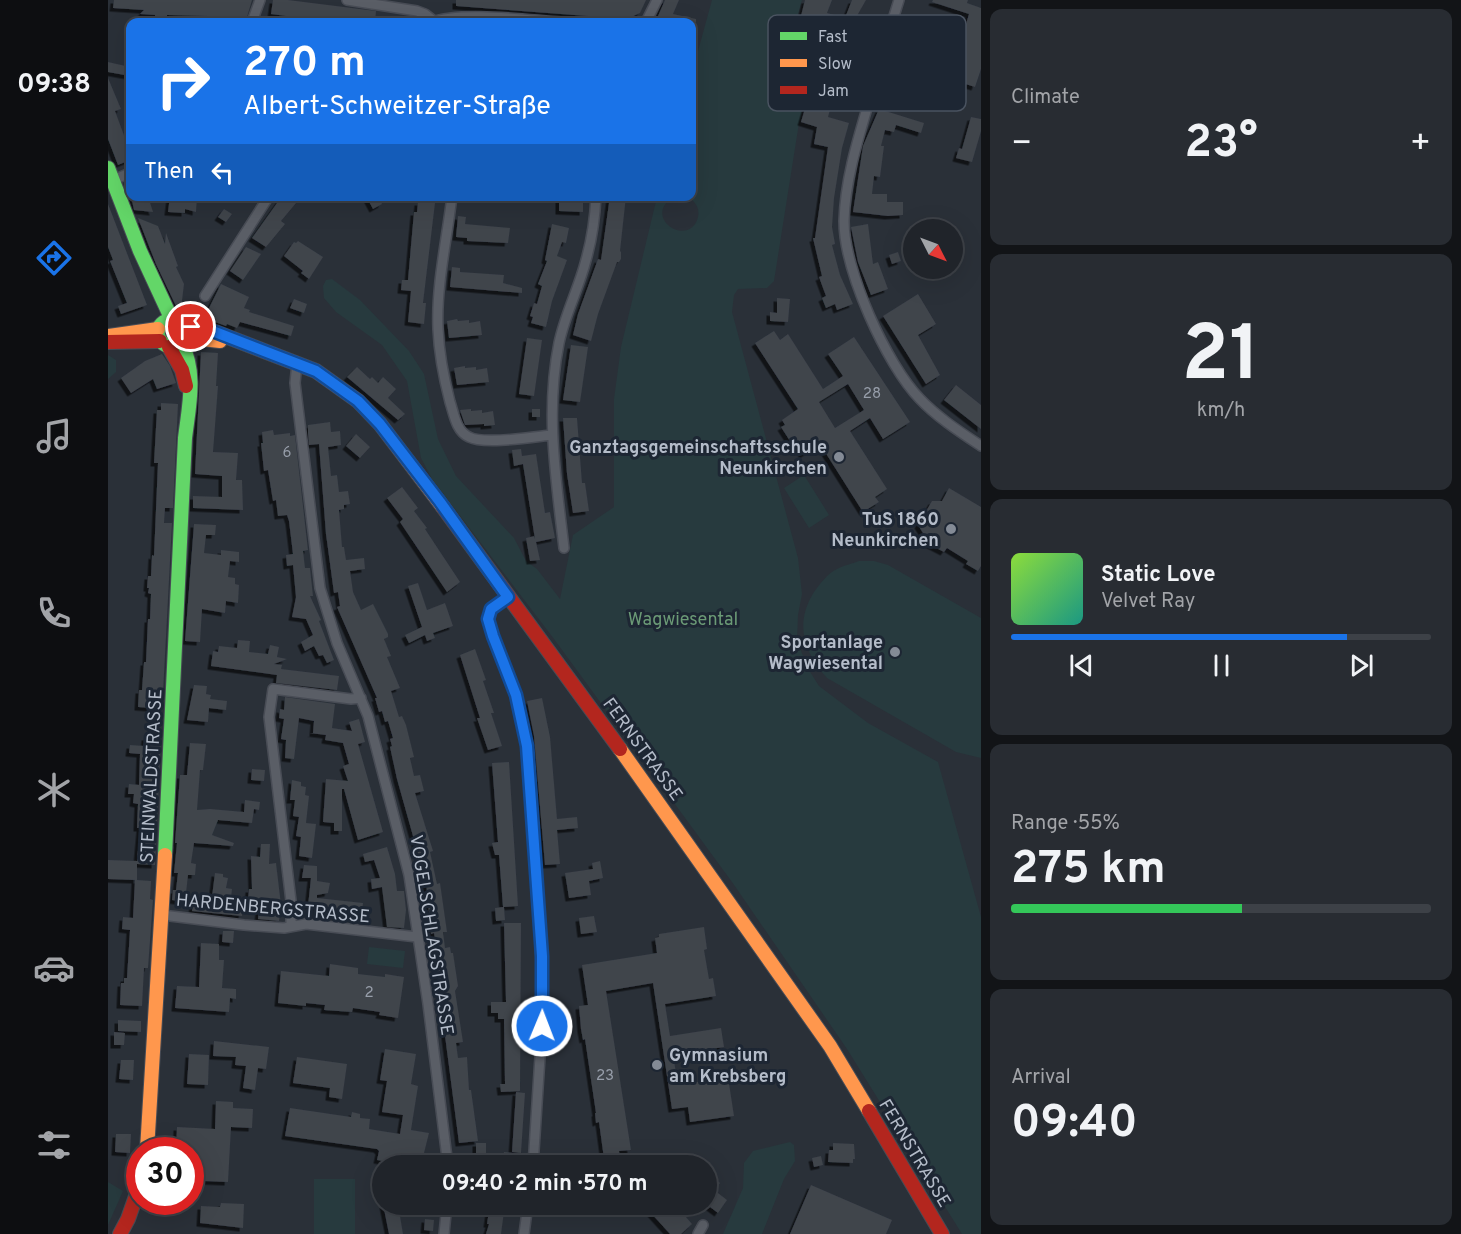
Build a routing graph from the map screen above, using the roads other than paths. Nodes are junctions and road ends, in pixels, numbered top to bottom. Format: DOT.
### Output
graph roads {
  1 [pos="260,0"];
  2 [pos="347,0"];
  3 [pos="657,0"];
  4 [pos="899,0"];
  5 [pos="362,1"];
  6 [pos="895,15"];
  7 [pos="253,18"];
  8 [pos="430,18"];
  9 [pos="447,18"];
  10 [pos="489,18"];
  11 [pos="648,18"];
  12 [pos="867,111"];
  13 [pos="126,172"];
  14 [pos="110,174"];
  15 [pos="266,201"];
  16 [pos="451,201"];
  17 [pos="596,201"];
  18 [pos="205,297"];
  19 [pos="170,333"];
  20 [pos="108,336"];
  21 [pos="108,342"];
  22 [pos="297,363"];
  23 [pos="551,435"];
  24 [pos="981,446"];
  25 [pos="564,548"];
  26 [pos="508,597"];
  27 [pos="361,698"];
  28 [pos="162,915"];
  29 [pos="291,925"];
  30 [pos="417,937"];
  31 [pos="148,1137"];
  32 [pos="447,1155"];
  33 [pos="534,1155"];
  34 [pos="129,1215"];
  35 [pos="446,1215"];
  36 [pos="527,1215"];
  37 [pos="120,1234"];
  38 [pos="444,1234"];
  39 [pos="524,1234"];
  40 [pos="942,1234"];
  1 -- 7 [label="street"];
  2 -- 5 [label="street"];
  3 -- 11 [label="street"];
  4 -- 6 [label="street"];
  5 -- 8 [label="street"];
  9 -- 10 [label="street"];
  12 -- 24 [label="street"];
  13 -- 14 [label="street"];
  14 -- 19 [label="main road, STEINWALDSTRASSE"];
  15 -- 18 [label="street"];
  16 -- 23 [label="street"];
  17 -- 23 [label="street"];
  19 -- 20 [label="main road, FERNSTRASSE"];
  19 -- 21 [label="main road, FERNSTRASSE"];
  19 -- 22 [label="main road, FERNSTRASSE"];
  19 -- 28 [label="main road, STEINWALDSTRASSE"];
  22 -- 26 [label="main road, FERNSTRASSE"];
  22 -- 27 [label="street, VOGELSCHLAGSTRASSE"];
  23 -- 25 [label="street"];
  26 -- 33 [label="street"];
  26 -- 40 [label="main road, FERNSTRASSE"];
  27 -- 29 [label="street"];
  27 -- 30 [label="street, VOGELSCHLAGSTRASSE"];
  28 -- 29 [label="street, HARDENBERGSTRASSE"];
  28 -- 31 [label="main road, STEINWALDSTRASSE"];
  29 -- 30 [label="street, HARDENBERGSTRASSE"];
  30 -- 32 [label="street, VOGELSCHLAGSTRASSE"];
  34 -- 37 [label="main road"];
  35 -- 38 [label="street"];
  36 -- 39 [label="street"];
}
